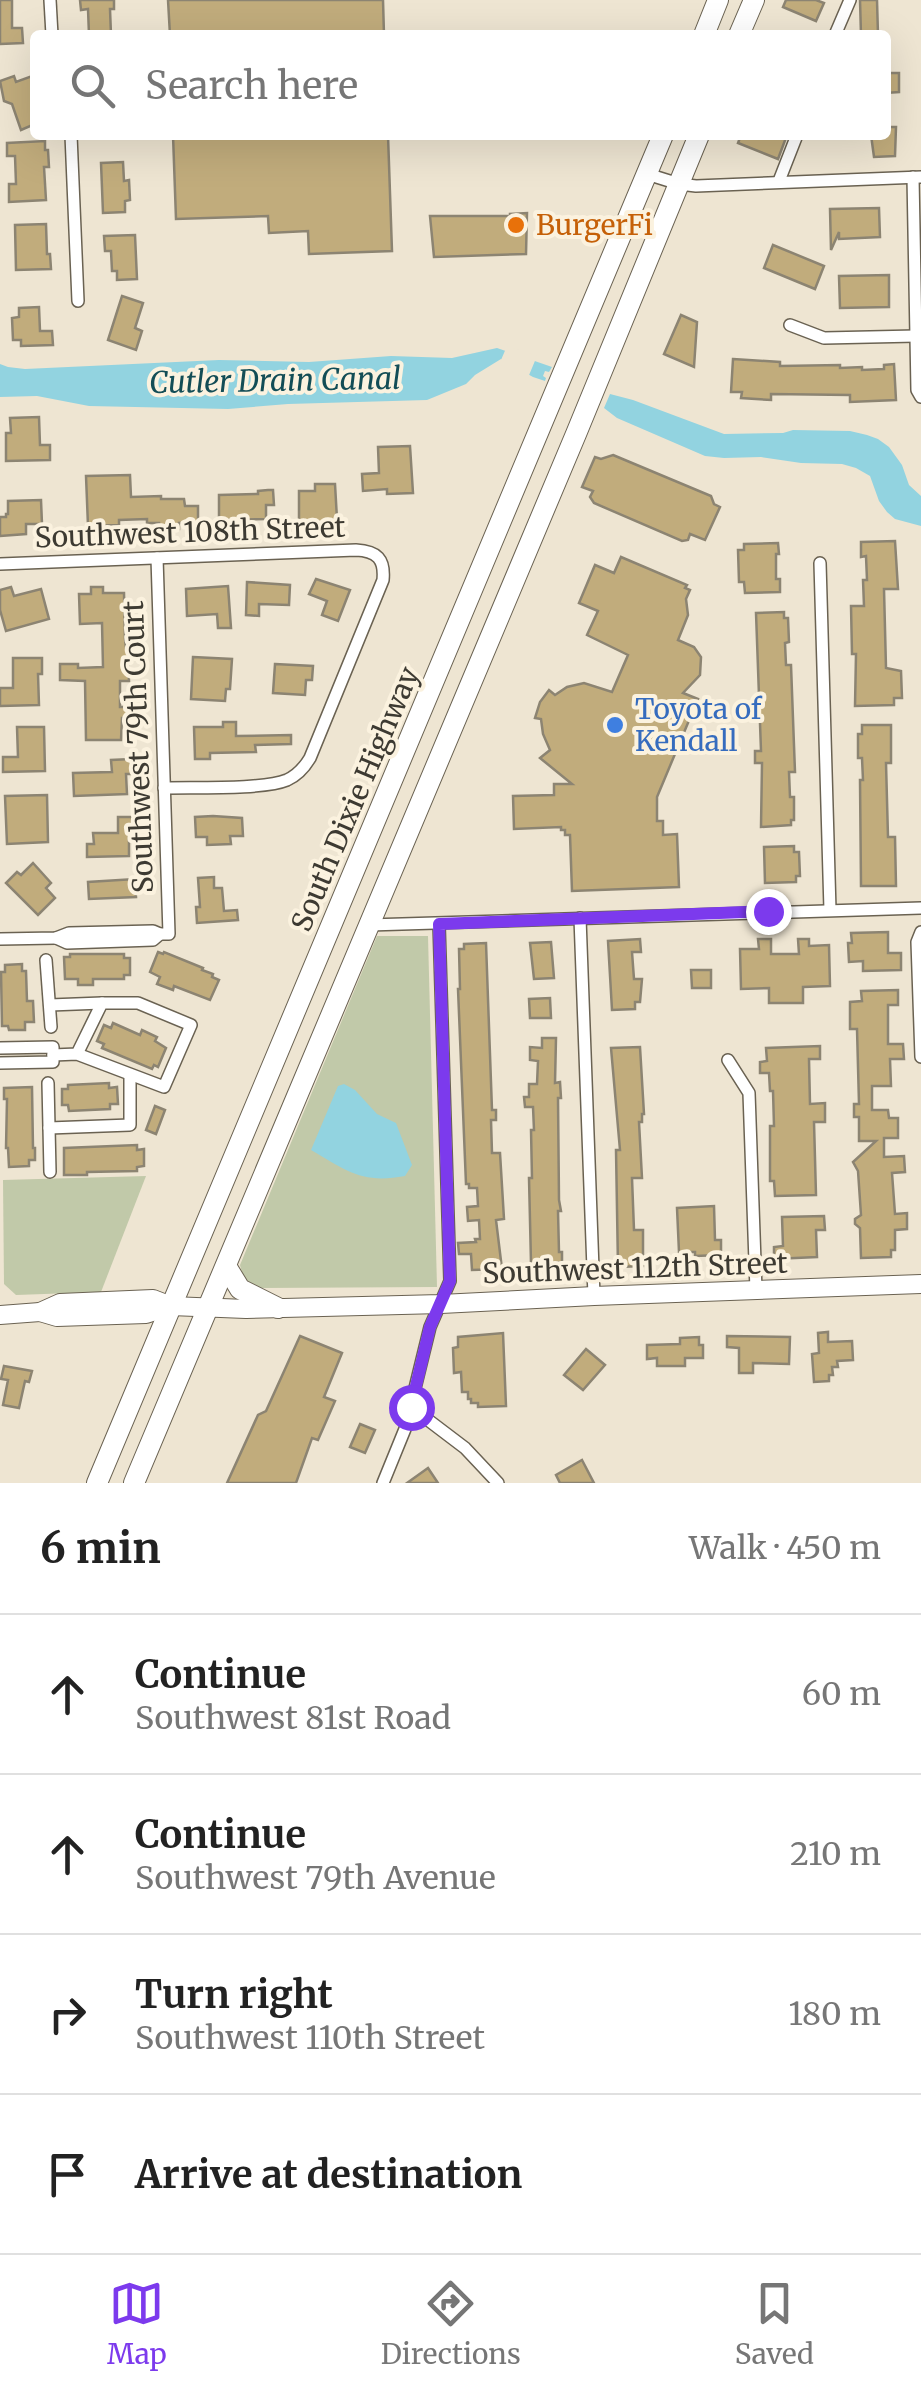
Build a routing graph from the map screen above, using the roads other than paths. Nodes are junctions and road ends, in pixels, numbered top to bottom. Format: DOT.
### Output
graph roads {
  1 [pos="50,0"];
  2 [pos="718,0"];
  3 [pos="754,0"];
  4 [pos="850,0"];
  5 [pos="52,30"];
  6 [pos="706,30"];
  7 [pos="742,30"];
  8 [pos="837,30"];
  9 [pos="71,140"];
  10 [pos="661,140"];
  11 [pos="696,140"];
  12 [pos="795,140"];
  13 [pos="647,174"];
  14 [pos="917,177"];
  15 [pos="779,182"];
  16 [pos="679,184"];
  17 [pos="78,301"];
  18 [pos="790,325"];
  19 [pos="916,336"];
  20 [pos="921,397"];
  21 [pos="158,558"];
  22 [pos="0,564"];
  23 [pos="820,564"];
  24 [pos="164,788"];
  25 [pos="921,908"];
  26 [pos="830,910"];
  27 [pos="580,918"];
  28 [pos="439,924"];
  29 [pos="332,925"];
  30 [pos="369,925"];
  31 [pos="921,932"];
  32 [pos="0,939"];
  33 [pos="46,960"];
  34 [pos="102,1003"];
  35 [pos="50,1005"];
  36 [pos="51,1027"];
  37 [pos="0,1048"];
  38 [pos="77,1054"];
  39 [pos="53,1055"];
  40 [pos="921,1057"];
  41 [pos="728,1060"];
  42 [pos="0,1063"];
  43 [pos="130,1075"];
  44 [pos="48,1083"];
  45 [pos="49,1128"];
  46 [pos="50,1172"];
  47 [pos="226,1266"];
  48 [pos="921,1284"];
  49 [pos="756,1290"];
  50 [pos="594,1296"];
  51 [pos="440,1304"];
  52 [pos="171,1306"];
  53 [pos="208,1308"];
  54 [pos="278,1308"];
  55 [pos="0,1315"];
  56 [pos="411,1407"];
  57 [pos="96,1483"];
  58 [pos="134,1483"];
  59 [pos="383,1483"];
  60 [pos="498,1483"];
  1 -- 5 [label="street"];
  2 -- 6 [label="highway"];
  3 -- 7 [label="highway"];
  4 -- 8 [label="street"];
  9 -- 17 [label="street"];
  10 -- 13 [label="highway, South Dixie Highway"];
  11 -- 16 [label="highway"];
  12 -- 15 [label="street"];
  13 -- 16 [label="street"];
  13 -- 29 [label="highway, South Dixie Highway"];
  14 -- 15 [label="street"];
  14 -- 19 [label="street"];
  15 -- 16 [label="street"];
  16 -- 30 [label="highway"];
  18 -- 19 [label="street"];
  19 -- 20 [label="street"];
  21 -- 22 [label="street, Southwest 108th Street"];
  21 -- 24 [label="street, Southwest 79th Court"];
  21 -- 24 [label="street, Southwest 108th Street"];
  23 -- 26 [label="street"];
  24 -- 32 [label="street, Southwest 79th Court"];
  25 -- 26 [label="street"];
  26 -- 27 [label="street"];
  27 -- 28 [label="street"];
  27 -- 50 [label="street"];
  28 -- 30 [label="street"];
  28 -- 51 [label="street"];
  29 -- 30 [label="highway"];
  29 -- 52 [label="highway, South Dixie Highway"];
  30 -- 47 [label="highway"];
  31 -- 40 [label="street"];
  33 -- 35 [label="street"];
  34 -- 35 [label="street"];
  34 -- 38 [label="street"];
  34 -- 43 [label="street"];
  35 -- 36 [label="street"];
  37 -- 39 [label="street"];
  38 -- 39 [label="street"];
  38 -- 43 [label="street"];
  39 -- 42 [label="street"];
  41 -- 49 [label="street"];
  43 -- 45 [label="street"];
  44 -- 45 [label="street"];
  45 -- 46 [label="street"];
  47 -- 53 [label="highway"];
  47 -- 54 [label="highway"];
  48 -- 49 [label="main road, Southwest 112th Street"];
  49 -- 50 [label="main road, Southwest 112th Street"];
  50 -- 51 [label="main road, Southwest 112th Street"];
  51 -- 54 [label="main road, Southwest 112th Street"];
  51 -- 56 [label="street"];
  52 -- 53 [label="main road, Southwest 112th Street"];
  52 -- 55 [label="main road, Southwest 112th Street"];
  52 -- 57 [label="highway, South Dixie Highway"];
  53 -- 54 [label="main road, Southwest 112th Street"];
  53 -- 58 [label="highway"];
  56 -- 59 [label="street"];
  56 -- 60 [label="street"];
}
